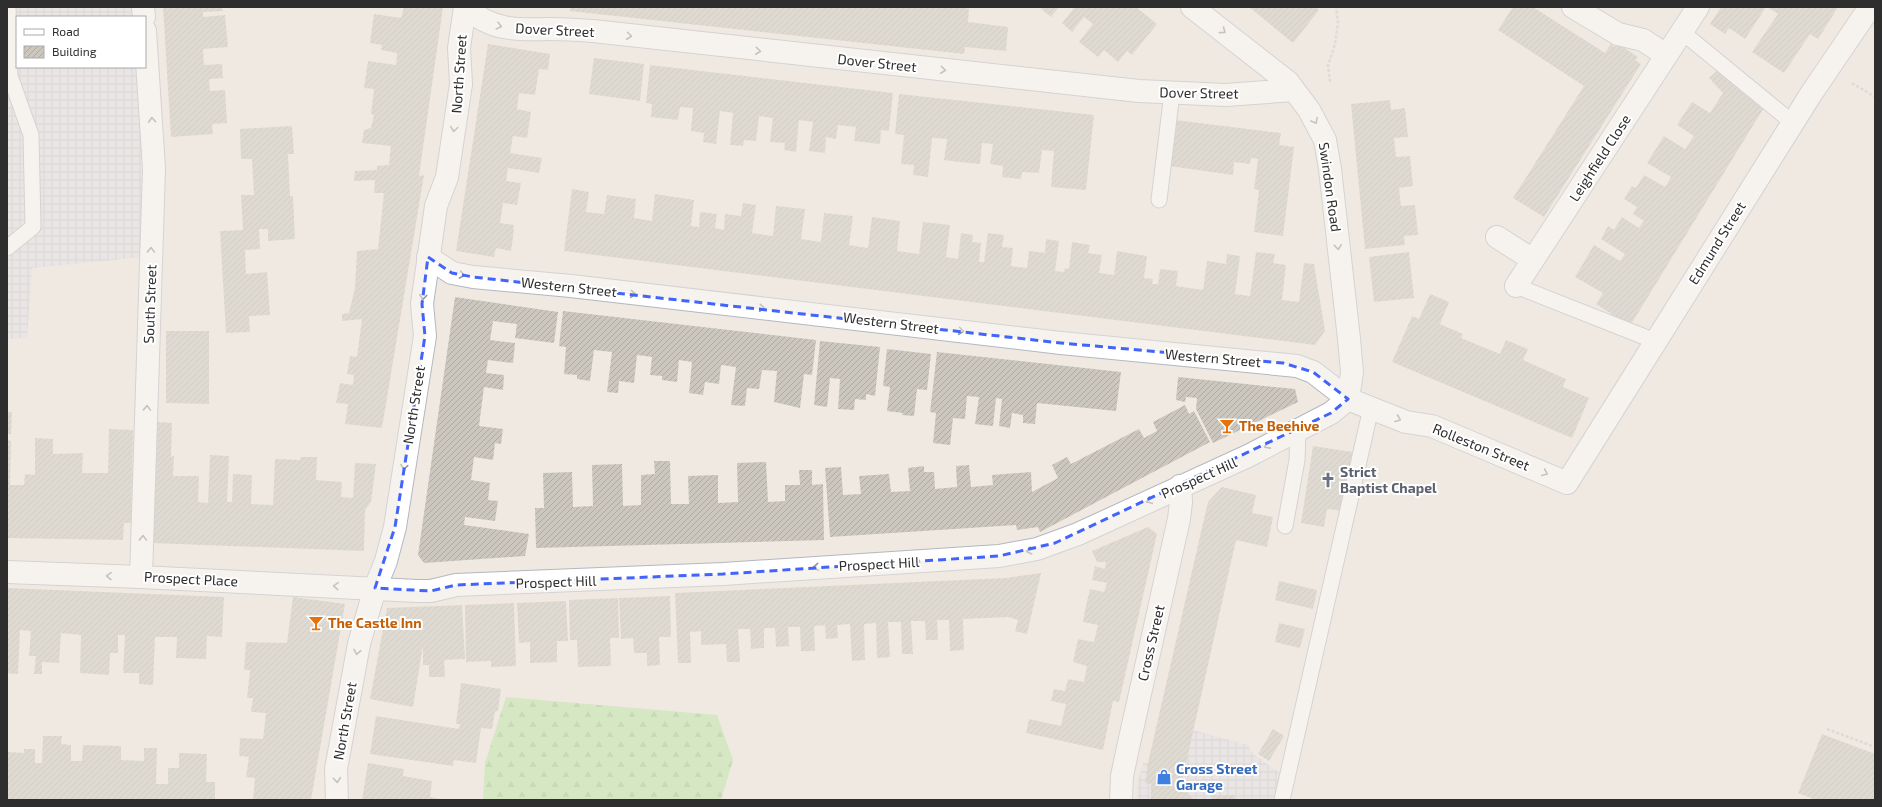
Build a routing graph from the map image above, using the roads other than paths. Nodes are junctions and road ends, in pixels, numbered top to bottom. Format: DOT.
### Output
graph roads {
  1 [pos="8,7"];
  2 [pos="466,7"];
  3 [pos="1192,7"];
  4 [pos="1573,7"];
  5 [pos="1698,7"];
  6 [pos="1870,7"];
  7 [pos="1682,32"];
  8 [pos="146,46"];
  9 [pos="1666,55"];
  10 [pos="8,76"];
  11 [pos="1294,90"];
  12 [pos="1172,93"];
  13 [pos="1793,123"];
  14 [pos="1159,200"];
  15 [pos="1497,237"];
  16 [pos="7,248"];
  17 [pos="428,257"];
  18 [pos="1533,260"];
  19 [pos="1516,286"];
  20 [pos="1655,341"];
  21 [pos="1348,399"];
  22 [pos="1371,408"];
  23 [pos="1298,430"];
  24 [pos="1567,482"];
  25 [pos="1180,486"];
  26 [pos="1286,526"];
  27 [pos="7,572"];
  28 [pos="141,577"];
  29 [pos="375,588"];
  30 [pos="337,800"];
  31 [pos="1121,800"];
  32 [pos="1282,800"];
  1 -- 10 [label="lane"];
  2 -- 12 [label="street, Dover Street, one-way"];
  2 -- 17 [label="street, North Street, one-way"];
  3 -- 11 [label="street, Swindon Road, one-way"];
  4 -- 9 [label="street"];
  5 -- 7 [label="street, Leighfield Close"];
  6 -- 13 [label="street, Edmund Street"];
  7 -- 9 [label="street, Leighfield Close"];
  7 -- 13 [label="lane"];
  28 -- 8 [label="street, South Street, one-way"];
  9 -- 18 [label="street, Leighfield Close"];
  10 -- 16 [label="lane"];
  11 -- 12 [label="street, Dover Street"];
  11 -- 21 [label="street, Swindon Road, one-way"];
  12 -- 14 [label="lane"];
  13 -- 20 [label="street, Edmund Street"];
  15 -- 18 [label="street"];
  17 -- 21 [label="street, Western Street, one-way"];
  17 -- 29 [label="street, North Street, one-way"];
  18 -- 19 [label="street, Leighfield Close"];
  19 -- 20 [label="lane"];
  20 -- 24 [label="street, Edmund Street"];
  21 -- 22 [label="street, Rolleston Street"];
  21 -- 23 [label="street, Prospect Hill"];
  22 -- 24 [label="street, Rolleston Street, one-way"];
  22 -- 32 [label="lane"];
  23 -- 25 [label="street, Prospect Hill, one-way"];
  23 -- 26 [label="lane"];
  25 -- 29 [label="street, Prospect Hill, one-way"];
  25 -- 31 [label="street, Cross Street"];
  28 -- 27 [label="street, Prospect Place, one-way"];
  29 -- 28 [label="street, Prospect Place, one-way"];
  29 -- 30 [label="street, North Street, one-way"];
}
